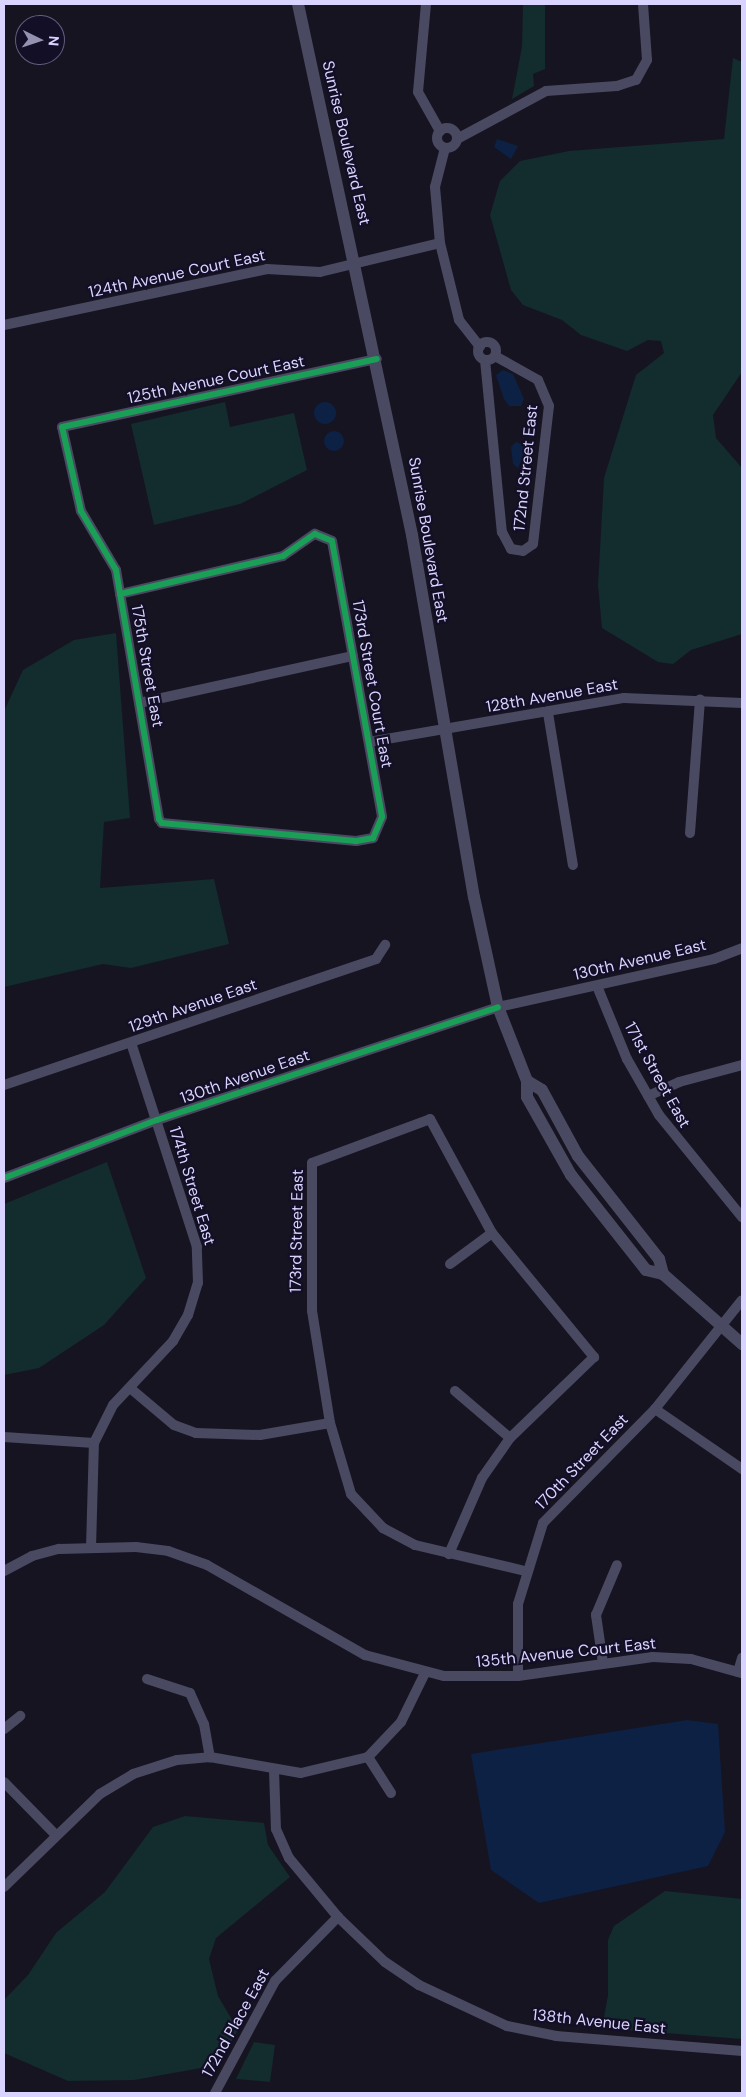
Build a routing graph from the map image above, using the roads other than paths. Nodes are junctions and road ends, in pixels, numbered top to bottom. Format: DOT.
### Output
graph roads {
  1 [pos="298,4"];
  2 [pos="426,4"];
  3 [pos="643,4"];
  4 [pos="440,131"];
  5 [pos="457,139"];
  6 [pos="445,148"];
  7 [pos="440,243"];
  8 [pos="356,262"];
  9 [pos="4,325"];
  10 [pos="480,346"];
  11 [pos="495,356"];
  12 [pos="377,359"];
  13 [pos="485,360"];
  14 [pos="62,427"];
  15 [pos="120,594"];
  16 [pos="353,656"];
  17 [pos="700,699"];
  18 [pos="139,703"];
  19 [pos="742,703"];
  20 [pos="548,713"];
  21 [pos="446,730"];
  22 [pos="368,742"];
  23 [pos="379,831"];
  24 [pos="690,834"];
  25 [pos="573,865"];
  26 [pos="384,945"];
  27 [pos="742,948"];
  28 [pos="597,986"];
  29 [pos="498,1007"];
  30 [pos="131,1043"];
  31 [pos="742,1065"];
  32 [pos="4,1085"];
  33 [pos="648,1096"];
  34 [pos="157,1120"];
  35 [pos="4,1178"];
  36 [pos="742,1217"];
  37 [pos="492,1234"];
  38 [pos="450,1264"];
  39 [pos="742,1300"];
  40 [pos="722,1328"];
  41 [pos="742,1344"];
  42 [pos="130,1388"];
  43 [pos="455,1392"];
  44 [pos="655,1408"];
  45 [pos="330,1424"];
  46 [pos="4,1437"];
  47 [pos="510,1438"];
  48 [pos="94,1443"];
  49 [pos="742,1469"];
  50 [pos="91,1548"];
  51 [pos="449,1554"];
  52 [pos="617,1564"];
  53 [pos="4,1571"];
  54 [pos="525,1571"];
  55 [pos="742,1658"];
  56 [pos="603,1663"];
  57 [pos="740,1672"];
  58 [pos="425,1673"];
  59 [pos="518,1676"];
  60 [pos="147,1679"];
  61 [pos="20,1716"];
  62 [pos="4,1728"];
  63 [pos="210,1757"];
  64 [pos="368,1757"];
  65 [pos="274,1770"];
  66 [pos="4,1782"];
  67 [pos="391,1793"];
  68 [pos="55,1834"];
  69 [pos="4,1887"];
  70 [pos="338,1917"];
  71 [pos="742,2051"];
  72 [pos="215,2093"];
  1 -- 8 [label="street, Sunrise Boulevard East"];
  2 -- 4 [label="street"];
  3 -- 5 [label="street"];
  4 -- 5 [label="street"];
  4 -- 6 [label="street"];
  5 -- 6 [label="street"];
  6 -- 7 [label="street"];
  7 -- 8 [label="street"];
  7 -- 10 [label="street"];
  8 -- 9 [label="street, 124th Avenue Court East"];
  8 -- 12 [label="street, Sunrise Boulevard East"];
  10 -- 11 [label="street"];
  10 -- 13 [label="street"];
  11 -- 13 [label="street"];
  11 -- 13 [label="street, 172nd Street East"];
  12 -- 14 [label="street, 125th Avenue Court East"];
  12 -- 21 [label="street, Sunrise Boulevard East"];
  14 -- 15 [label="street, 175th Street East"];
  15 -- 16 [label="street, 173rd Street Court East"];
  15 -- 18 [label="street, 175th Street East"];
  16 -- 18 [label="street"];
  16 -- 22 [label="street, 173rd Street Court East"];
  17 -- 19 [label="street, 128th Avenue East"];
  17 -- 20 [label="street, 128th Avenue East"];
  17 -- 24 [label="street"];
  18 -- 23 [label="street, 175th Street East"];
  20 -- 21 [label="street, 128th Avenue East"];
  20 -- 25 [label="street"];
  21 -- 22 [label="street, 128th Avenue East"];
  21 -- 29 [label="street, Sunrise Boulevard East"];
  22 -- 23 [label="street, 173rd Street Court East"];
  26 -- 30 [label="street, 129th Avenue East"];
  27 -- 28 [label="street, 130th Avenue East"];
  28 -- 29 [label="street, 130th Avenue East"];
  28 -- 33 [label="street, 171st Street East"];
  29 -- 34 [label="street, 130th Avenue East"];
  29 -- 40 [label="street, Sunrise Boulevard East"];
  30 -- 32 [label="street, 129th Avenue East"];
  30 -- 34 [label="street, 174th Street East"];
  31 -- 33 [label="street"];
  33 -- 36 [label="street, 171st Street East"];
  34 -- 35 [label="street, 130th Avenue East"];
  34 -- 42 [label="street, 174th Street East"];
  37 -- 38 [label="street"];
  37 -- 45 [label="street, 173rd Street East"];
  37 -- 47 [label="street"];
  39 -- 40 [label="street, 170th Street East"];
  40 -- 41 [label="street, Sunrise Boulevard East"];
  40 -- 44 [label="street, 170th Street East"];
  42 -- 45 [label="street"];
  42 -- 48 [label="street, 174th Street East"];
  43 -- 47 [label="street"];
  44 -- 49 [label="street"];
  44 -- 54 [label="street, 170th Street East"];
  45 -- 51 [label="street"];
  46 -- 48 [label="street"];
  47 -- 51 [label="street"];
  48 -- 50 [label="street, 174th Street East"];
  50 -- 53 [label="street, 135th Avenue Court East"];
  50 -- 58 [label="street, 135th Avenue Court East"];
  51 -- 54 [label="street"];
  52 -- 56 [label="street"];
  54 -- 59 [label="street, 170th Street East"];
  55 -- 57 [label="street"];
  56 -- 57 [label="street, 135th Avenue Court East"];
  56 -- 59 [label="street, 135th Avenue Court East"];
  58 -- 59 [label="street, 135th Avenue Court East"];
  58 -- 64 [label="street"];
  60 -- 63 [label="street"];
  61 -- 62 [label="street"];
  63 -- 65 [label="street"];
  63 -- 68 [label="street"];
  64 -- 65 [label="street"];
  64 -- 67 [label="street"];
  65 -- 70 [label="street"];
  66 -- 68 [label="street"];
  68 -- 69 [label="street"];
  70 -- 71 [label="street, 138th Avenue East"];
  70 -- 72 [label="street, 172nd Place East"];
}
